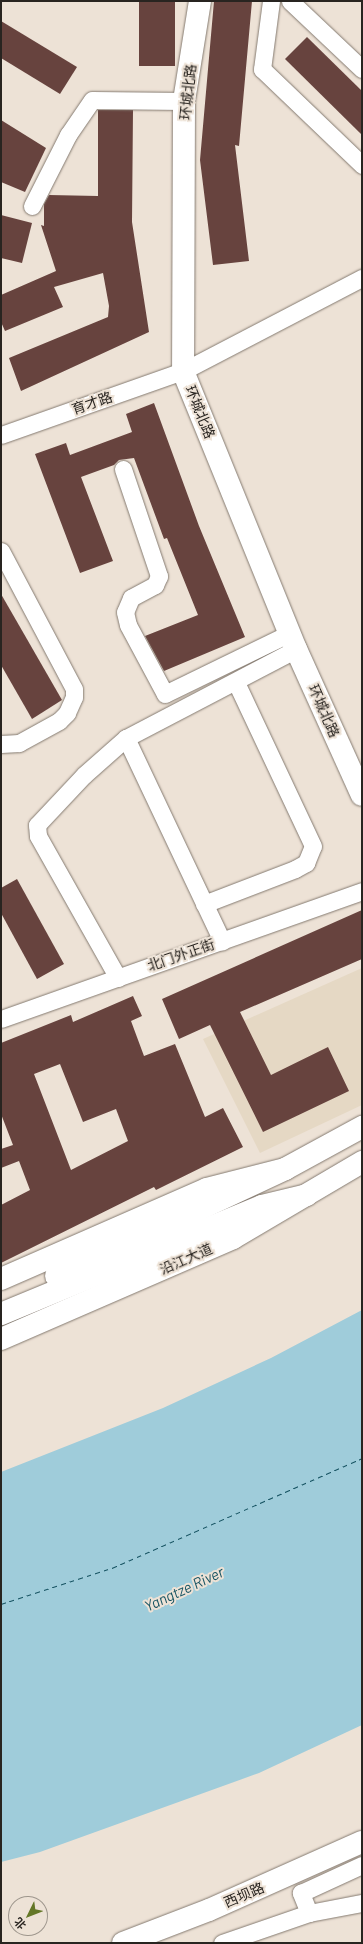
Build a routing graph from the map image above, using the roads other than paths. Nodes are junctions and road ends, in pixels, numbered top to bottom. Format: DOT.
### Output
graph roads {
  1 [pos="200,1"];
  2 [pos="271,1"];
  3 [pos="290,1"];
  4 [pos="362,69"];
  5 [pos="184,101"];
  6 [pos="362,165"];
  7 [pos="32,206"];
  8 [pos="362,278"];
  9 [pos="183,371"];
  10 [pos="1,435"];
  11 [pos="124,469"];
  12 [pos="1,551"];
  13 [pos="293,641"];
  14 [pos="236,682"];
  15 [pos="126,738"];
  16 [pos="1,744"];
  17 [pos="362,795"];
  18 [pos="362,891"];
  19 [pos="204,904"];
  20 [pos="222,941"];
  21 [pos="118,978"];
  22 [pos="1,1019"];
  23 [pos="362,1127"];
  24 [pos="362,1162"];
  25 [pos="285,1169"];
  26 [pos="307,1195"];
  27 [pos="1,1279"];
  28 [pos="1,1299"];
  29 [pos="1,1314"];
  30 [pos="1,1338"];
  31 [pos="362,1842"];
  32 [pos="362,1865"];
  33 [pos="362,1903"];
  34 [pos="309,1913"];
  35 [pos="123,1943"];
  36 [pos="222,1943"];
  1 -- 5 [label="main road, 环城北路"];
  2 -- 6 [label="street"];
  3 -- 4 [label="street"];
  5 -- 7 [label="street"];
  5 -- 9 [label="main road, 环城北路"];
  8 -- 9 [label="street, 育才路"];
  9 -- 10 [label="street, 育才路"];
  9 -- 13 [label="main road, 环城北路"];
  11 -- 13 [label="street"];
  12 -- 16 [label="street"];
  13 -- 14 [label="street"];
  13 -- 17 [label="main road, 环城北路"];
  14 -- 15 [label="street"];
  14 -- 19 [label="street"];
  15 -- 19 [label="street"];
  15 -- 21 [label="street"];
  18 -- 20 [label="street, 北门外正街"];
  19 -- 20 [label="street"];
  20 -- 21 [label="street, 北门外正街"];
  21 -- 22 [label="street, 北门外正街"];
  23 -- 25 [label="main road"];
  24 -- 26 [label="main road, 沿江大道"];
  25 -- 27 [label="main road"];
  25 -- 28 [label="main road"];
  26 -- 29 [label="main road"];
  26 -- 30 [label="main road, 沿江大道"];
  31 -- 35 [label="main road, 西坝路"];
  32 -- 34 [label="street"];
  33 -- 34 [label="street"];
  34 -- 36 [label="street"];
}
